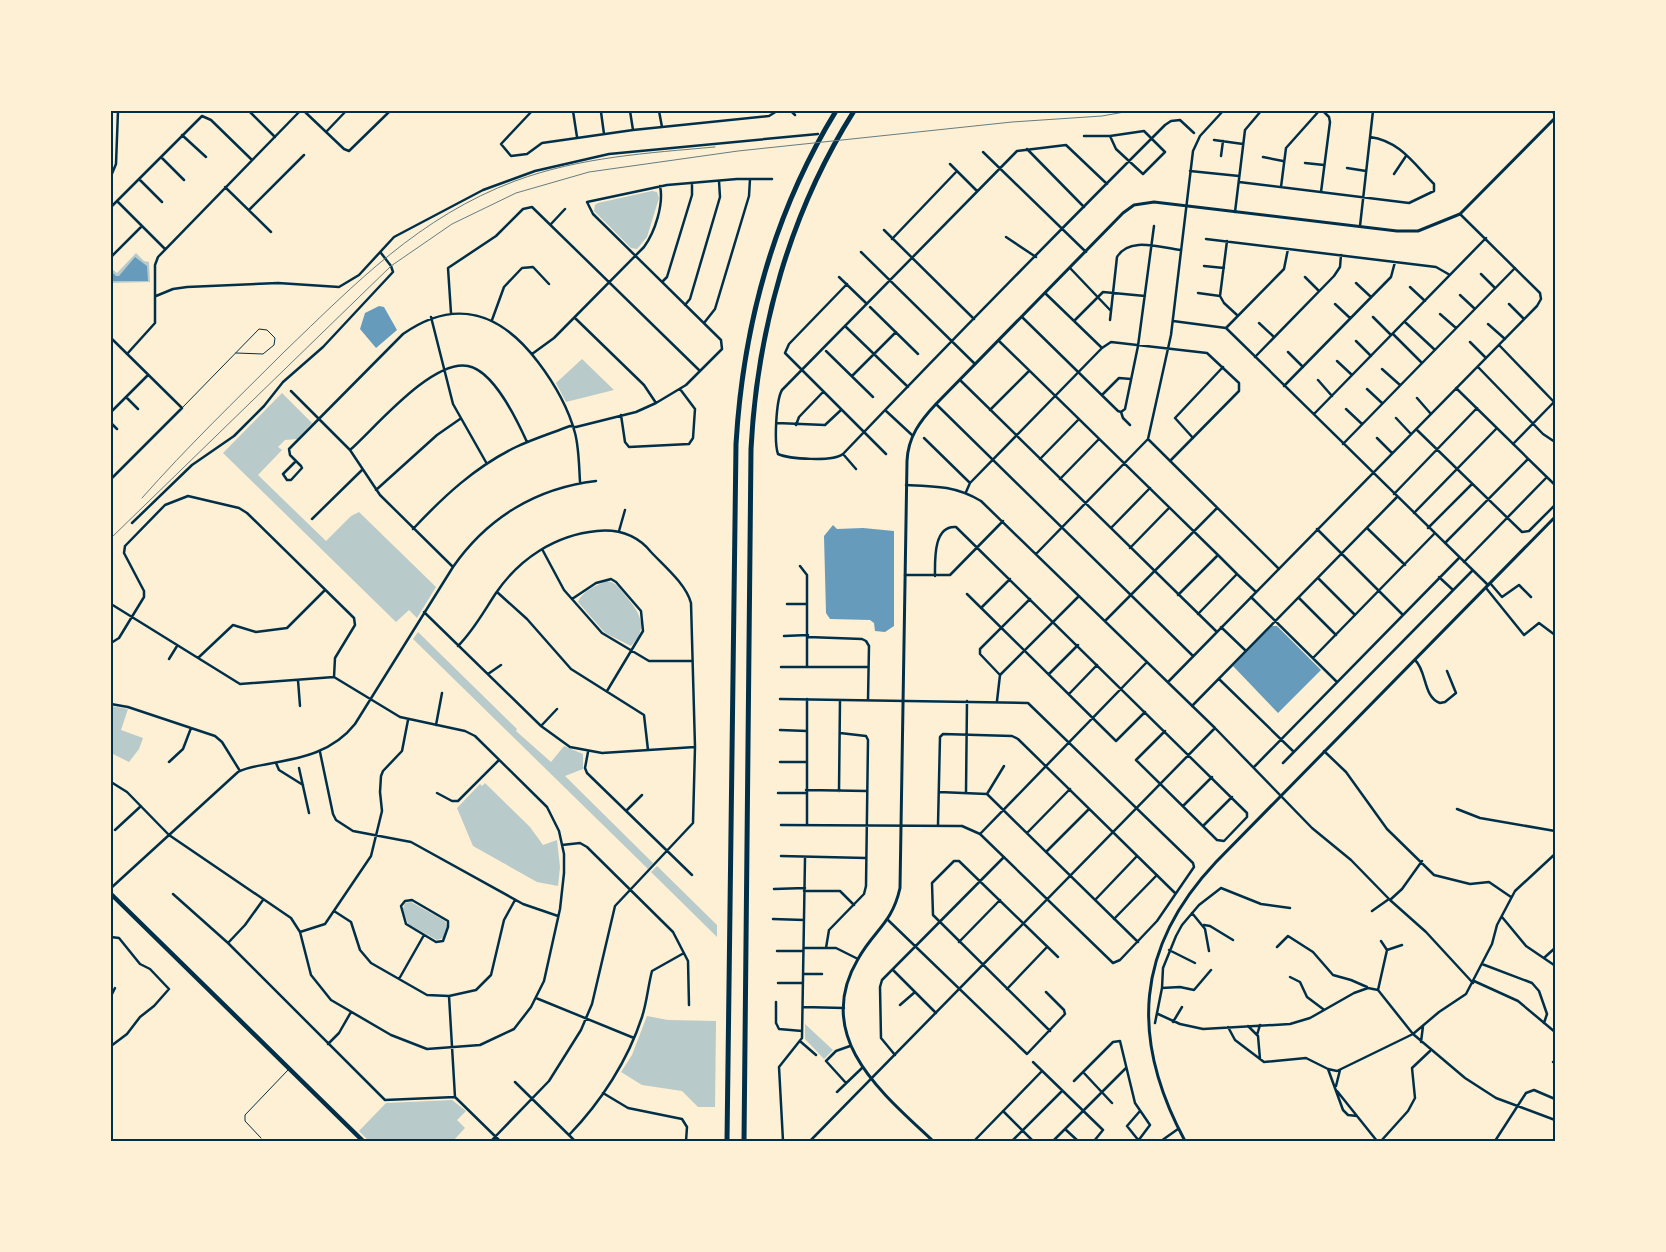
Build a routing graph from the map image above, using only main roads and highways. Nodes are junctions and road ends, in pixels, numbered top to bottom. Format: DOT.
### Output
graph roads {
  1 [pos="836,111"];
  2 [pos="854,111"];
  3 [pos="111,894"];
  4 [pos="363,1141"];
  5 [pos="727,1141"];
  6 [pos="744,1141"];
  1 -- 5 [label="highway"];
  2 -- 6 [label="highway"];
  3 -- 4 [label="main road"];
}
